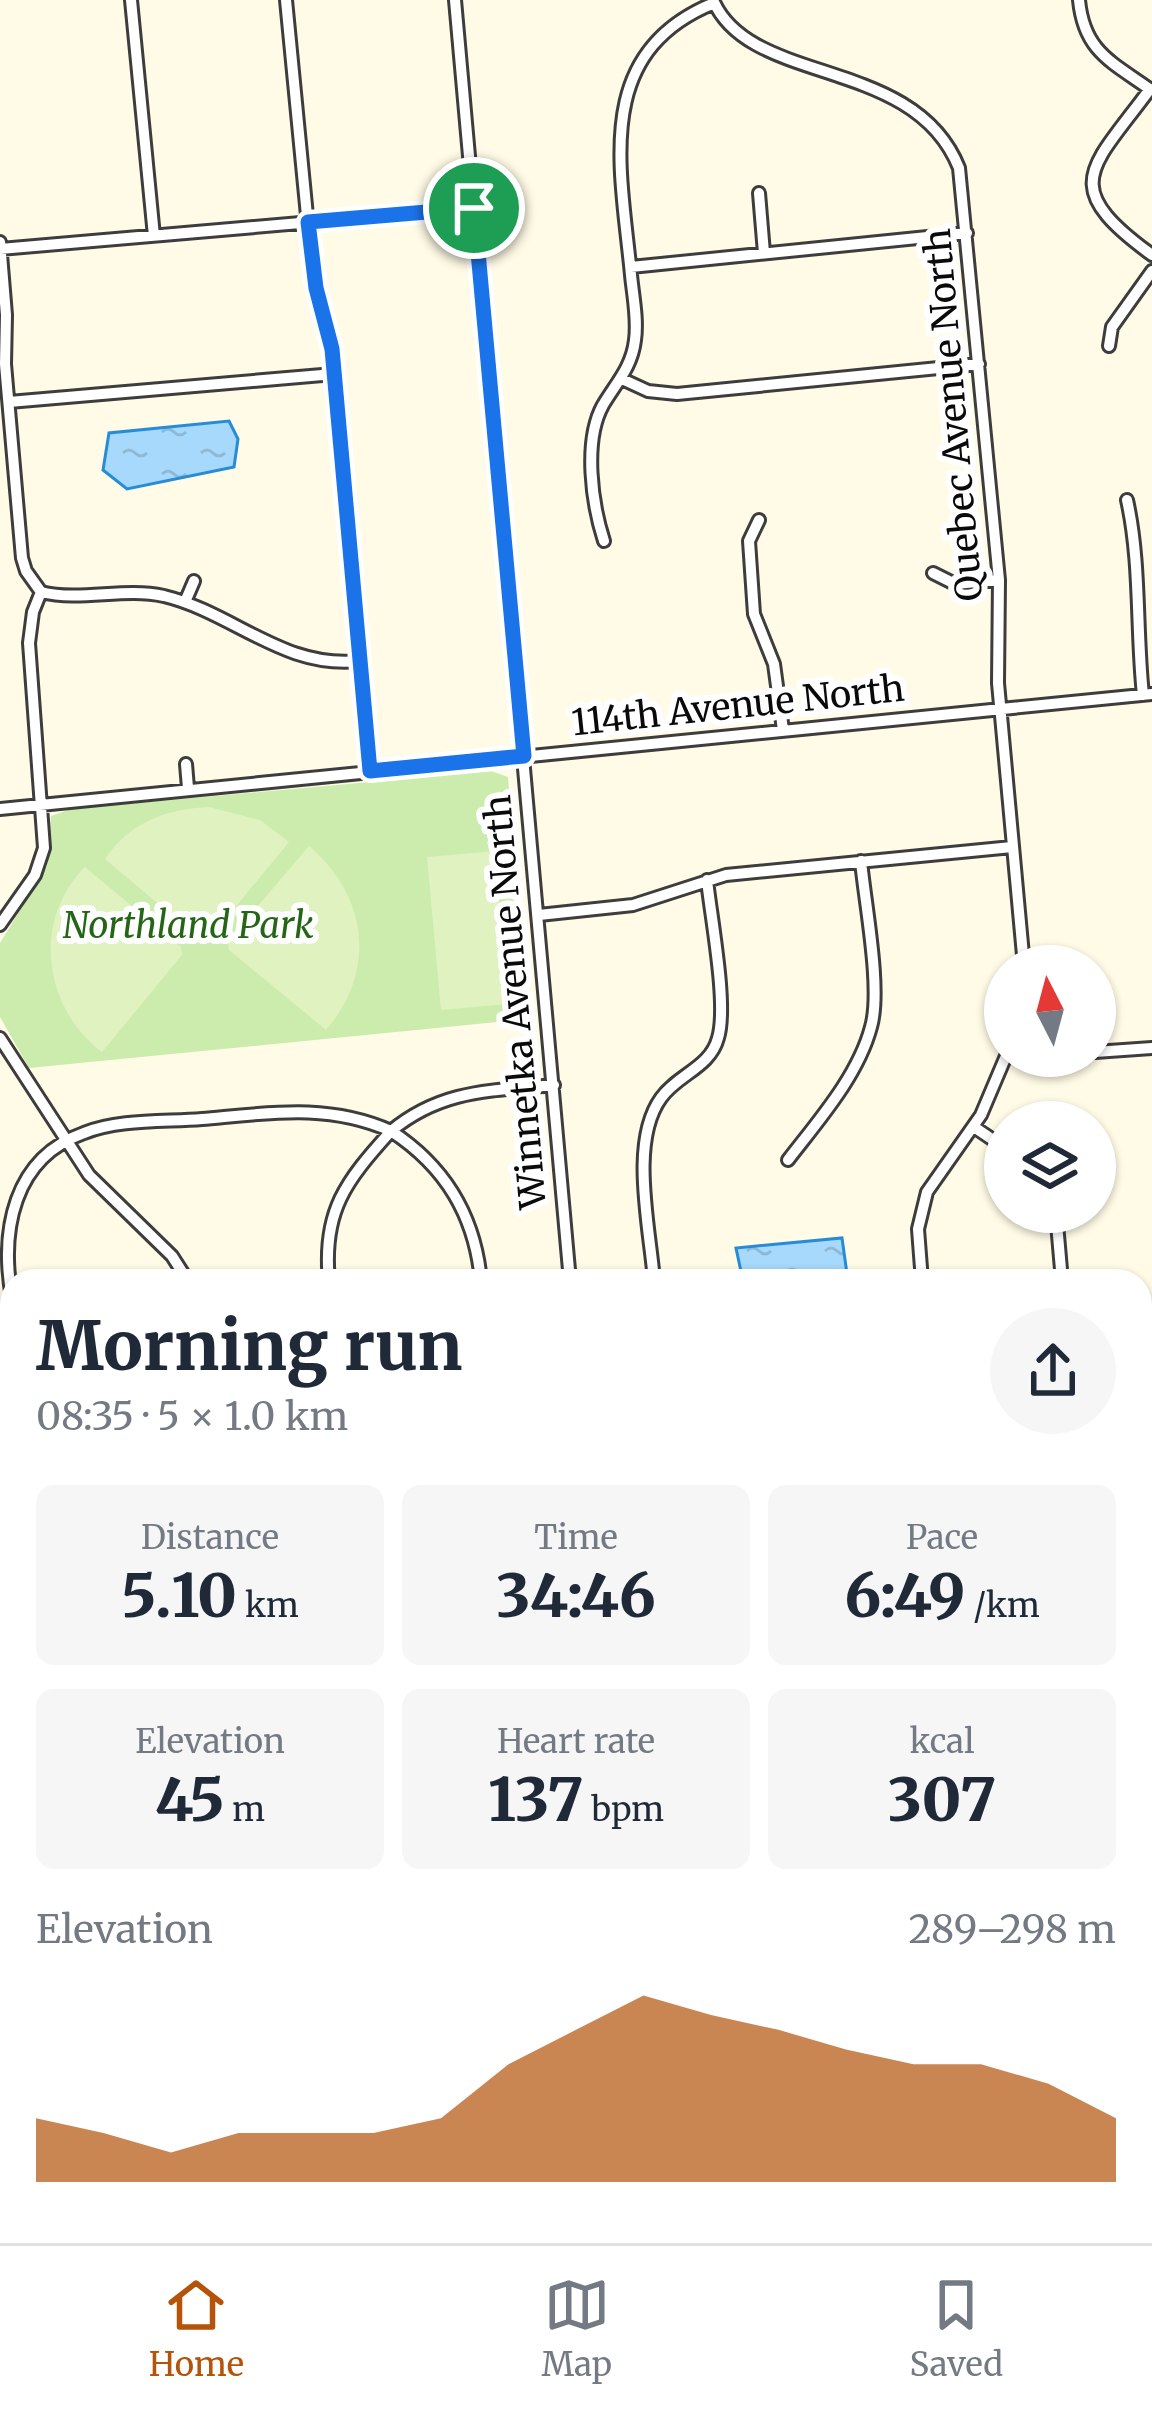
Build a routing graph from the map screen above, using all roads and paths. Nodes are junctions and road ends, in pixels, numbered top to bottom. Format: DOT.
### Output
graph roads {
  1 [pos="131,0"];
  2 [pos="286,0"];
  3 [pos="455,0"];
  4 [pos="1079,0"];
  5 [pos="713,1"];
  6 [pos="1151,90"];
  7 [pos="759,193"];
  8 [pos="474,208"];
  9 [pos="308,222"];
  10 [pos="967,233"];
  11 [pos="154,236"];
  12 [pos="0,246"];
  13 [pos="764,254"];
  14 [pos="1152,255"];
  15 [pos="631,267"];
  16 [pos="1152,271"];
  17 [pos="1109,346"];
  18 [pos="979,364"];
  19 [pos="334,374"];
  20 [pos="622,380"];
  21 [pos="9,402"];
  22 [pos="1127,500"];
  23 [pos="759,520"];
  24 [pos="604,541"];
  25 [pos="933,573"];
  26 [pos="999,580"];
  27 [pos="194,581"];
  28 [pos="41,592"];
  29 [pos="184,602"];
  30 [pos="359,661"];
  31 [pos="1147,694"];
  32 [pos="1000,709"];
  33 [pos="783,730"];
  34 [pos="524,756"];
  35 [pos="186,764"];
  36 [pos="370,771"];
  37 [pos="188,788"];
  38 [pos="43,802"];
  39 [pos="0,805"];
  40 [pos="1012,847"];
  41 [pos="861,861"];
  42 [pos="707,880"];
  43 [pos="538,915"];
  44 [pos="0,926"];
  45 [pos="1022,945"];
  46 [pos="0,1037"];
  47 [pos="1152,1048"];
  48 [pos="1116,1051"];
  49 [pos="997,1077"];
  50 [pos="554,1085"];
  51 [pos="974,1127"];
  52 [pos="392,1132"];
  53 [pos="984,1134"];
  54 [pos="67,1140"];
  55 [pos="788,1160"];
  56 [pos="1058,1233"];
  57 [pos="6,1269"];
  58 [pos="179,1269"];
  59 [pos="328,1269"];
  60 [pos="479,1269"];
  61 [pos="569,1269"];
  62 [pos="653,1269"];
  63 [pos="921,1269"];
  64 [pos="1061,1269"];
  1 -- 11 [label="street"];
  2 -- 9 [label="street"];
  3 -- 8 [label="street, Winnetka Avenue North"];
  4 -- 6 [label="street"];
  5 -- 10 [label="street, Quebec Avenue North"];
  5 -- 15 [label="street"];
  6 -- 14 [label="street"];
  7 -- 13 [label="street"];
  8 -- 9 [label="street"];
  8 -- 34 [label="street, Winnetka Avenue North"];
  9 -- 11 [label="street"];
  9 -- 19 [label="street"];
  10 -- 13 [label="street"];
  10 -- 18 [label="street, Quebec Avenue North"];
  11 -- 12 [label="street"];
  12 -- 21 [label="street"];
  13 -- 15 [label="street"];
  15 -- 20 [label="street"];
  16 -- 17 [label="street"];
  18 -- 20 [label="street"];
  18 -- 26 [label="street, Quebec Avenue North"];
  19 -- 21 [label="street"];
  19 -- 30 [label="street"];
  20 -- 24 [label="street"];
  21 -- 28 [label="street"];
  22 -- 31 [label="street"];
  23 -- 33 [label="street"];
  25 -- 26 [label="street"];
  26 -- 32 [label="street, Quebec Avenue North"];
  27 -- 29 [label="street"];
  28 -- 29 [label="street"];
  28 -- 38 [label="street"];
  29 -- 30 [label="street"];
  30 -- 36 [label="street"];
  31 -- 32 [label="street, 114th Avenue North"];
  32 -- 33 [label="street, 114th Avenue North"];
  32 -- 40 [label="street, Quebec Avenue North"];
  33 -- 34 [label="street, 114th Avenue North"];
  34 -- 36 [label="street, 114th Avenue North"];
  34 -- 43 [label="street, Winnetka Avenue North"];
  35 -- 37 [label="street"];
  36 -- 37 [label="street, 114th Avenue North"];
  37 -- 38 [label="street, 114th Avenue North"];
  38 -- 39 [label="street, 114th Avenue North"];
  38 -- 44 [label="street"];
  40 -- 41 [label="street"];
  40 -- 45 [label="street, Quebec Avenue North"];
  41 -- 42 [label="street"];
  41 -- 55 [label="street"];
  42 -- 43 [label="street"];
  42 -- 62 [label="street"];
  43 -- 50 [label="street, Winnetka Avenue North"];
  46 -- 54 [label="street"];
  47 -- 48 [label="street"];
  49 -- 51 [label="street"];
  50 -- 52 [label="street"];
  50 -- 61 [label="street, Winnetka Avenue North"];
  51 -- 53 [label="street"];
  51 -- 63 [label="street"];
  52 -- 54 [label="street"];
  52 -- 59 [label="street"];
  52 -- 60 [label="street"];
  54 -- 57 [label="street"];
  54 -- 58 [label="street"];
  56 -- 64 [label="street"];
}
